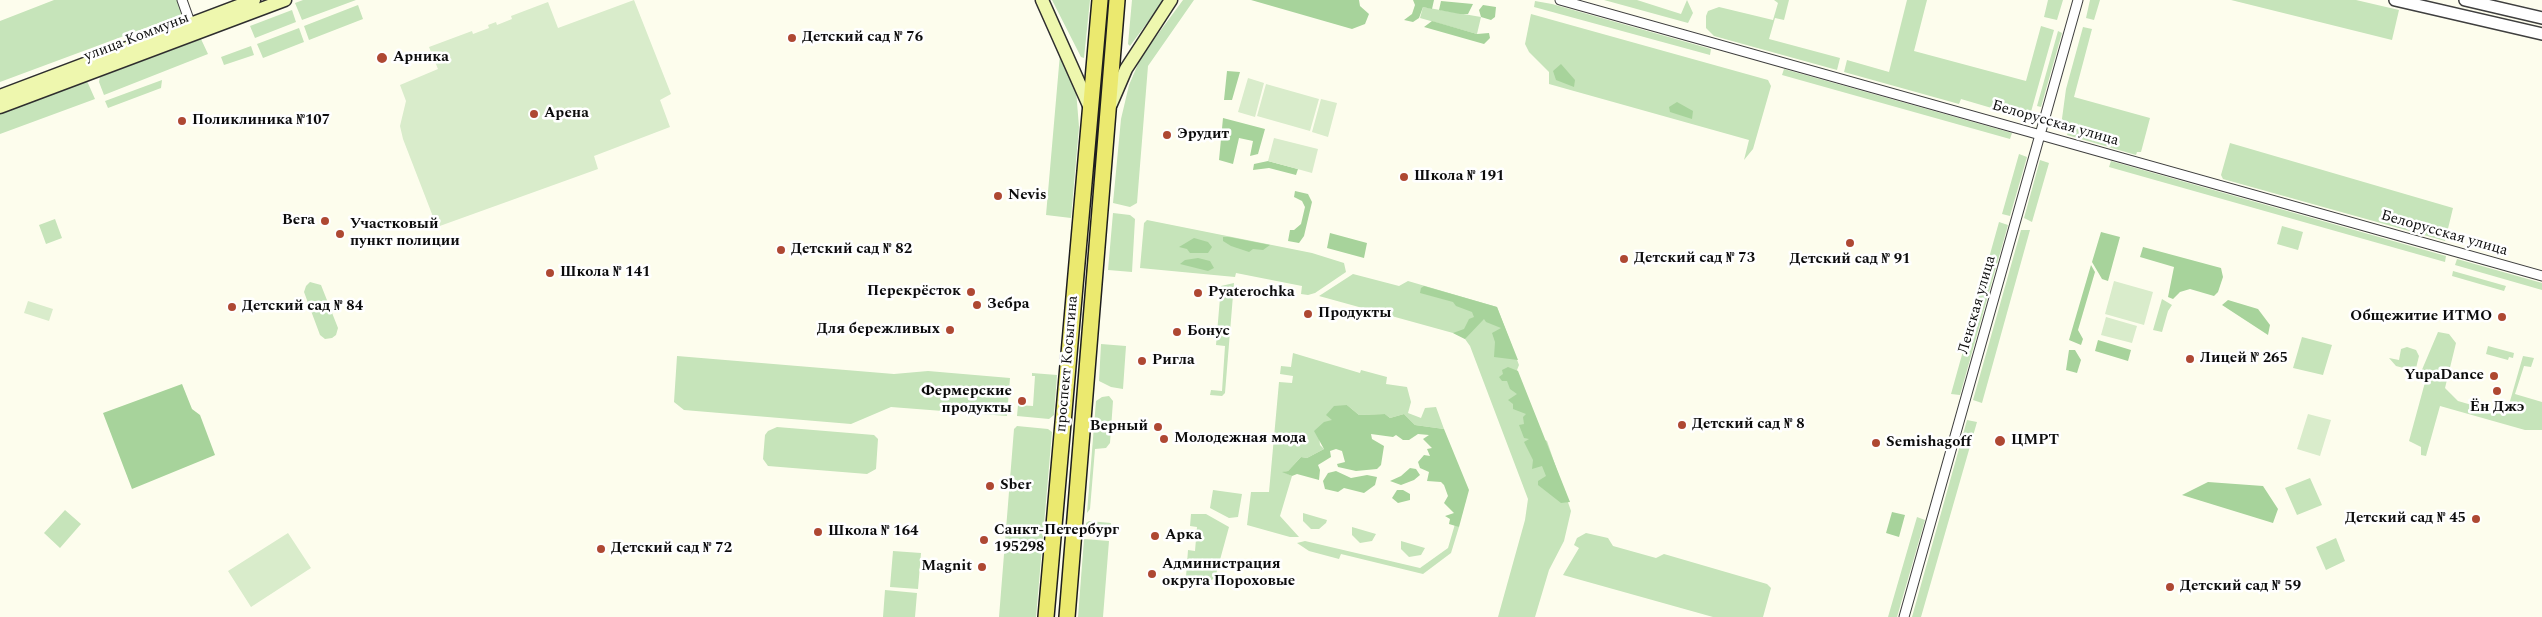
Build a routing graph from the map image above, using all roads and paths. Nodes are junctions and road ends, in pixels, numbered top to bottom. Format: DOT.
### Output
graph roads {
  1 [pos="182,0"];
  2 [pos="254,0"];
  3 [pos="285,0"];
  4 [pos="1042,0"];
  5 [pos="1100,0"];
  6 [pos="1117,0"];
  7 [pos="1560,0"];
  8 [pos="2078,0"];
  9 [pos="2396,0"];
  10 [pos="2465,0"];
  11 [pos="1171,3"];
  12 [pos="2542,18"];
  13 [pos="192,29"];
  14 [pos="2542,34"];
  15 [pos="0,103"];
  16 [pos="1091,110"];
  17 [pos="1108,111"];
  18 [pos="2040,134"];
  19 [pos="2542,276"];
  20 [pos="1046,617"];
  21 [pos="1067,617"];
  22 [pos="1904,617"];
  1 -- 13 [label="street"];
  2 -- 13 [label="main road, улица Коммуны"];
  3 -- 13 [label="main road, улица Коммуны"];
  4 -- 16 [label="main road, проспект Косыгина"];
  5 -- 16 [label="main road, проспект Косыгина"];
  6 -- 17 [label="main road, проспект Косыгина"];
  7 -- 18 [label="street, Белорусская улица"];
  8 -- 18 [label="street, Ленская улица"];
  9 -- 14 [label="street"];
  10 -- 12 [label="street"];
  11 -- 17 [label="main road, проспект Косыгина"];
  13 -- 15 [label="main road, улица Коммуны"];
  16 -- 20 [label="main road, проспект Косыгина"];
  17 -- 21 [label="main road, проспект Косыгина"];
  18 -- 19 [label="street, Белорусская улица"];
  18 -- 22 [label="street, Ленская улица"];
}
